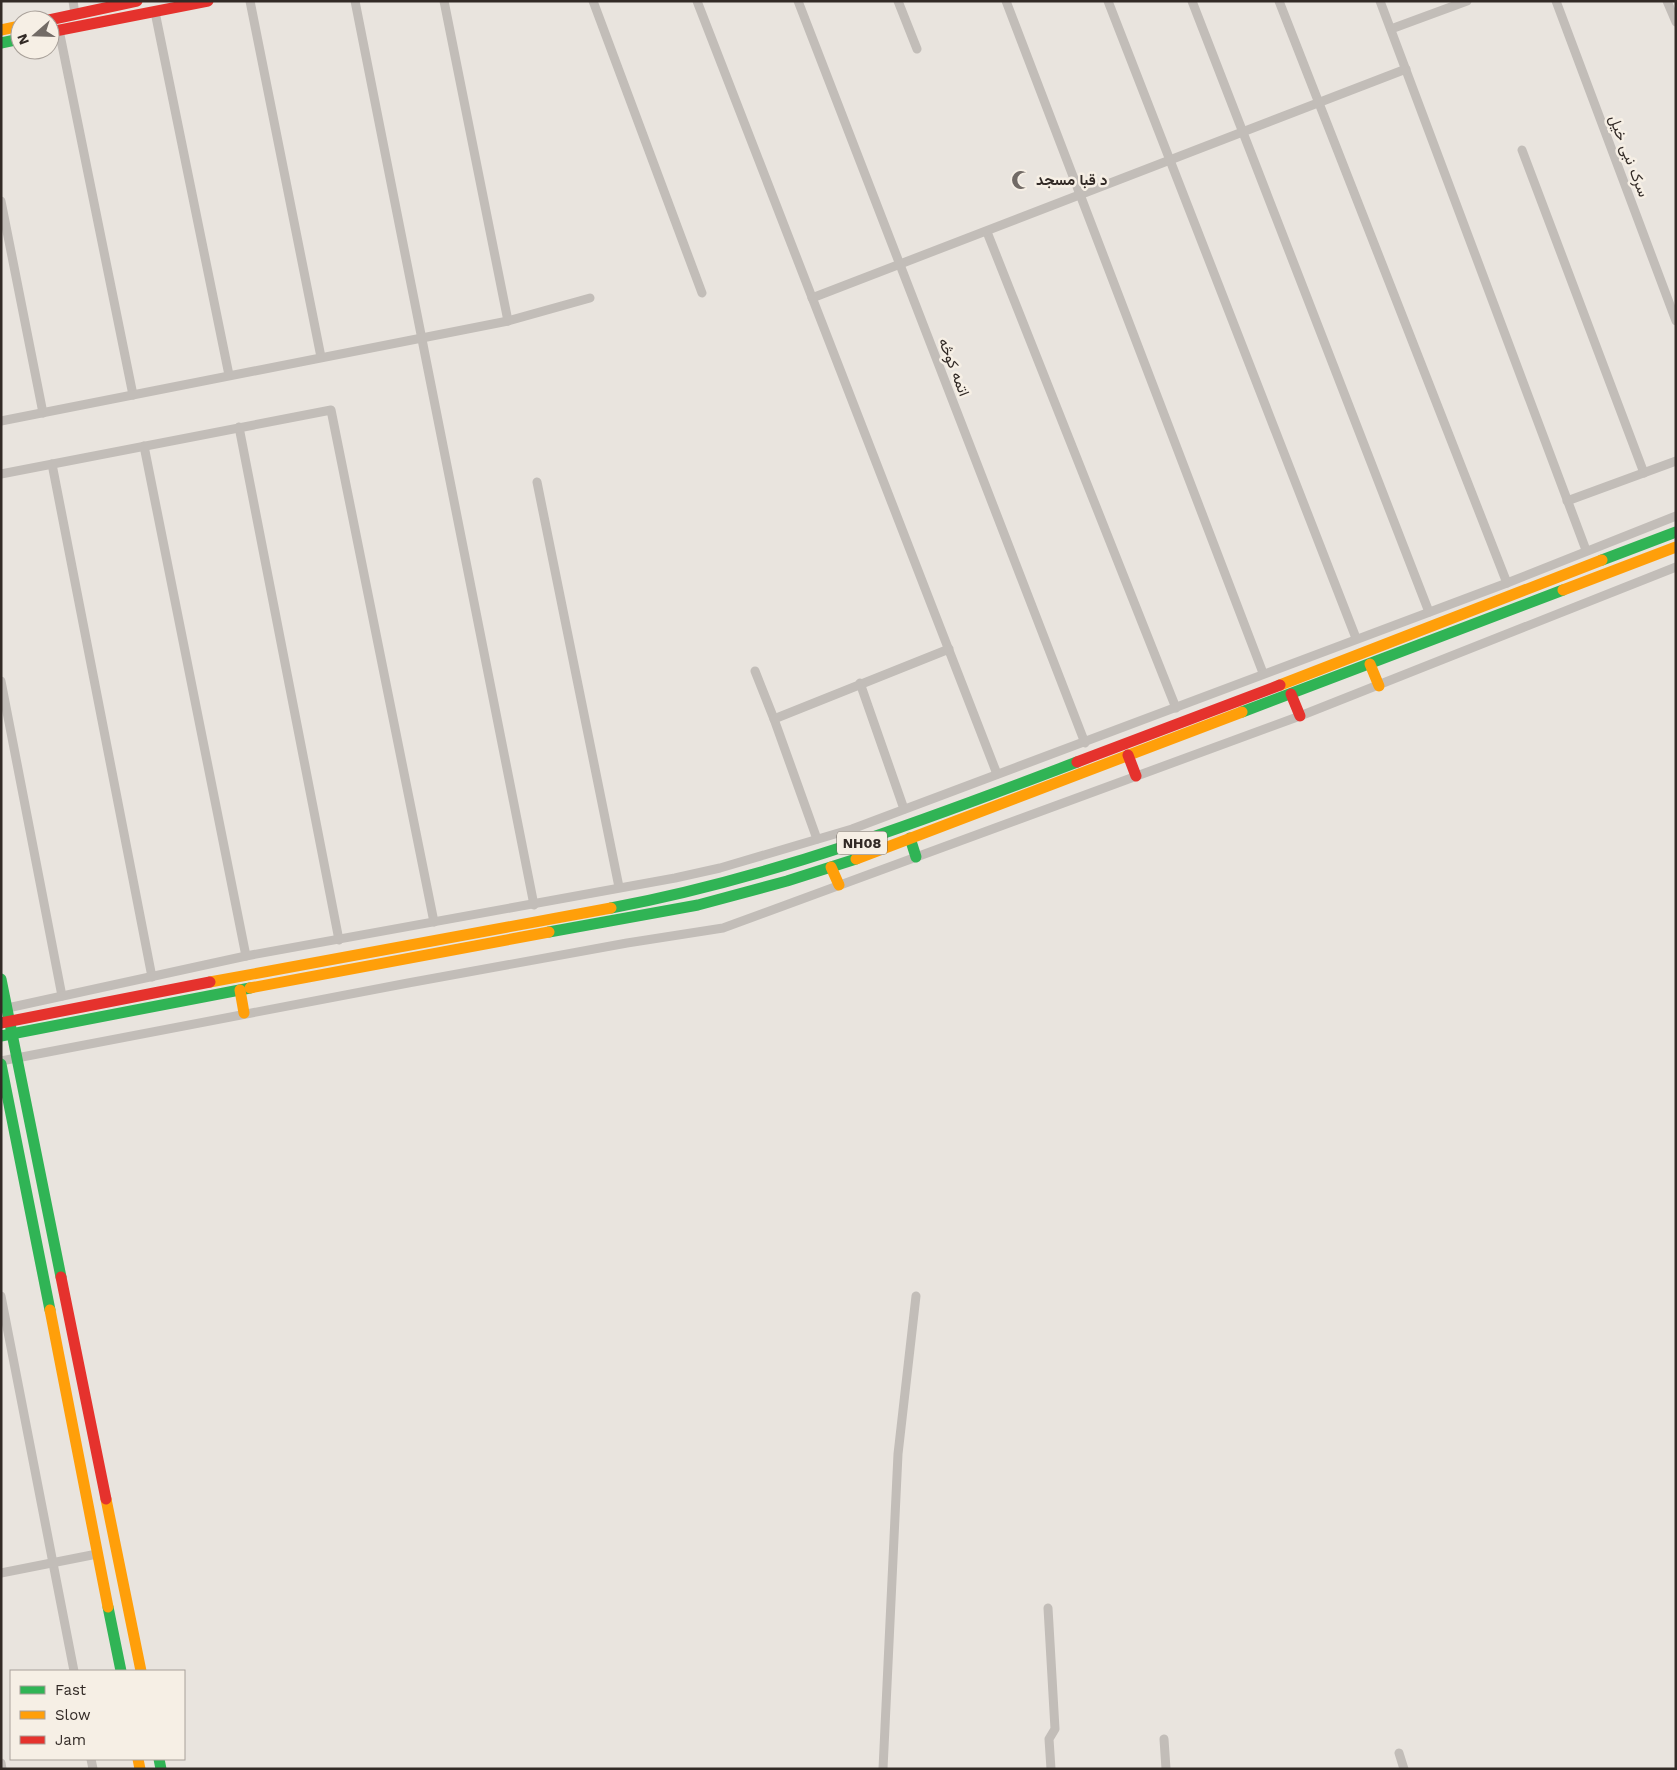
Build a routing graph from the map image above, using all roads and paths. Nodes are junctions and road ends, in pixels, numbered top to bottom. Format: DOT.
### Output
graph roads {
  1 [pos="73,1"];
  2 [pos="137,1"];
  3 [pos="208,1"];
  4 [pos="250,1"];
  5 [pos="355,1"];
  6 [pos="444,1"];
  7 [pos="594,1"];
  8 [pos="697,1"];
  9 [pos="798,1"];
  10 [pos="898,1"];
  11 [pos="1006,1"];
  12 [pos="1108,1"];
  13 [pos="1192,1"];
  14 [pos="1279,1"];
  15 [pos="1380,1"];
  16 [pos="1467,1"];
  17 [pos="1556,1"];
  18 [pos="1667,1"];
  19 [pos="154,12"];
  20 [pos="75,14"];
  21 [pos="60,17"];
  22 [pos="1676,22"];
  23 [pos="1391,29"];
  24 [pos="60,30"];
  25 [pos="917,49"];
  26 [pos="60,54"];
  27 [pos="1406,69"];
  28 [pos="1319,104"];
  29 [pos="1243,133"];
  30 [pos="1522,150"];
  31 [pos="1168,161"];
  32 [pos="1081,195"];
  33 [pos="1,201"];
  34 [pos="987,232"];
  35 [pos="899,266"];
  36 [pos="702,293"];
  37 [pos="590,298"];
  38 [pos="812,298"];
  39 [pos="508,321"];
  40 [pos="1676,321"];
  41 [pos="421,338"];
  42 [pos="321,358"];
  43 [pos="229,375"];
  44 [pos="133,395"];
  45 [pos="43,413"];
  46 [pos="1,421"];
  47 [pos="239,427"];
  48 [pos="144,446"];
  49 [pos="1676,461"];
  50 [pos="52,464"];
  51 [pos="1644,472"];
  52 [pos="1,474"];
  53 [pos="537,482"];
  54 [pos="1567,501"];
  55 [pos="1676,516"];
  56 [pos="1676,532"];
  57 [pos="1676,547"];
  58 [pos="1586,550"];
  59 [pos="1676,568"];
  60 [pos="1507,583"];
  61 [pos="1429,612"];
  62 [pos="1356,638"];
  63 [pos="949,649"];
  64 [pos="1370,664"];
  65 [pos="755,671"];
  66 [pos="1263,673"];
  67 [pos="1,681"];
  68 [pos="860,684"];
  69 [pos="1379,686"];
  70 [pos="1291,694"];
  71 [pos="1176,708"];
  72 [pos="1300,716"];
  73 [pos="774,719"];
  74 [pos="1085,743"];
  75 [pos="1128,755"];
  76 [pos="997,774"];
  77 [pos="1136,776"];
  78 [pos="904,809"];
  79 [pos="910,838"];
  80 [pos="816,839"];
  81 [pos="916,857"];
  82 [pos="831,867"];
  83 [pos="839,885"];
  84 [pos="619,887"];
  85 [pos="534,905"];
  86 [pos="434,922"];
  87 [pos="339,940"];
  88 [pos="246,956"];
  89 [pos="152,976"];
  90 [pos="1,979"];
  91 [pos="240,990"];
  92 [pos="62,996"];
  93 [pos="4,1009"];
  94 [pos="244,1013"];
  95 [pos="6,1022"];
  96 [pos="7,1035"];
  97 [pos="16,1058"];
  98 [pos="1,1063"];
  99 [pos="6,1112"];
  100 [pos="1,1296"];
  101 [pos="916,1296"];
  102 [pos="97,1554"];
  103 [pos="53,1563"];
  104 [pos="1,1573"];
  105 [pos="1048,1608"];
  106 [pos="74,1670"];
  107 [pos="121,1670"];
  108 [pos="142,1670"];
  109 [pos="1164,1739"];
  110 [pos="1399,1753"];
  111 [pos="1,1763"];
  112 [pos="2,1769"];
  113 [pos="883,1769"];
  114 [pos="1051,1769"];
  115 [pos="1166,1769"];
  116 [pos="1404,1769"];
  1 -- 20 [label="street"];
  2 -- 20 [label="main road"];
  3 -- 19 [label="main road"];
  4 -- 42 [label="street"];
  5 -- 41 [label="street"];
  6 -- 39 [label="street"];
  7 -- 36 [label="street"];
  8 -- 38 [label="street"];
  9 -- 35 [label="street, اتمه کوڅه"];
  10 -- 25 [label="street"];
  11 -- 32 [label="street"];
  12 -- 31 [label="street"];
  13 -- 29 [label="street"];
  14 -- 28 [label="street"];
  15 -- 23 [label="street"];
  16 -- 23 [label="street"];
  17 -- 40 [label="street, سرک نبی خیل"];
  18 -- 22 [label="street"];
  19 -- 24 [label="main road"];
  19 -- 43 [label="street"];
  20 -- 21 [label="main road"];
  23 -- 27 [label="street"];
  26 -- 44 [label="street"];
  27 -- 28 [label="street"];
  27 -- 54 [label="street"];
  28 -- 29 [label="street"];
  28 -- 60 [label="street"];
  29 -- 31 [label="street"];
  29 -- 61 [label="street"];
  30 -- 51 [label="street"];
  31 -- 32 [label="street"];
  31 -- 62 [label="street"];
  32 -- 34 [label="street"];
  32 -- 66 [label="street"];
  33 -- 45 [label="street"];
  34 -- 35 [label="street"];
  34 -- 71 [label="street"];
  35 -- 38 [label="street"];
  35 -- 74 [label="street, اتمه کوڅه"];
  37 -- 39 [label="street"];
  38 -- 63 [label="street"];
  39 -- 41 [label="street"];
  41 -- 42 [label="street"];
  41 -- 85 [label="street"];
  42 -- 43 [label="street"];
  43 -- 44 [label="street"];
  44 -- 45 [label="street"];
  45 -- 46 [label="street"];
  47 -- 48 [label="street"];
  47 -- 86 [label="street"];
  47 -- 87 [label="street"];
  48 -- 50 [label="street"];
  48 -- 88 [label="street"];
  49 -- 51 [label="street"];
  50 -- 52 [label="street"];
  50 -- 89 [label="street"];
  51 -- 54 [label="street"];
  53 -- 84 [label="street"];
  54 -- 58 [label="street"];
  55 -- 58 [label="street"];
  56 -- 95 [label="main road, NH08"];
  57 -- 64 [label="main road, NH08"];
  58 -- 60 [label="street"];
  59 -- 69 [label="street"];
  60 -- 61 [label="street"];
  61 -- 62 [label="street"];
  62 -- 66 [label="street"];
  63 -- 68 [label="street"];
  63 -- 76 [label="street"];
  64 -- 69 [label="main road"];
  64 -- 70 [label="main road, NH08"];
  65 -- 73 [label="street"];
  66 -- 71 [label="street"];
  67 -- 92 [label="street"];
  68 -- 73 [label="street"];
  68 -- 78 [label="street"];
  69 -- 72 [label="street"];
  70 -- 72 [label="main road"];
  70 -- 75 [label="main road, NH08"];
  71 -- 74 [label="street"];
  72 -- 77 [label="street"];
  73 -- 80 [label="street"];
  74 -- 76 [label="street"];
  75 -- 77 [label="main road"];
  75 -- 79 [label="main road, NH08"];
  76 -- 78 [label="street"];
  77 -- 81 [label="street"];
  78 -- 80 [label="street"];
  79 -- 81 [label="main road"];
  79 -- 82 [label="main road, NH08"];
  80 -- 84 [label="street"];
  81 -- 83 [label="street"];
  82 -- 83 [label="main road"];
  82 -- 91 [label="main road, NH08"];
  83 -- 94 [label="street"];
  84 -- 85 [label="street"];
  85 -- 86 [label="street"];
  86 -- 87 [label="street"];
  87 -- 88 [label="street"];
  88 -- 89 [label="street"];
  89 -- 92 [label="street"];
  90 -- 93 [label="main road"];
  91 -- 94 [label="main road"];
  91 -- 96 [label="main road, NH08"];
  92 -- 93 [label="street"];
  93 -- 95 [label="main road"];
  94 -- 97 [label="street"];
  95 -- 96 [label="main road"];
  96 -- 97 [label="main road"];
  97 -- 98 [label="street"];
  97 -- 108 [label="main road"];
  98 -- 99 [label="main road"];
  99 -- 102 [label="main road"];
  100 -- 103 [label="street"];
  101 -- 113 [label="street"];
  102 -- 103 [label="street"];
  102 -- 107 [label="main road"];
  103 -- 104 [label="street"];
  103 -- 106 [label="street"];
  105 -- 114 [label="street"];
  109 -- 115 [label="street"];
  110 -- 116 [label="street"];
  111 -- 112 [label="street"];
}
